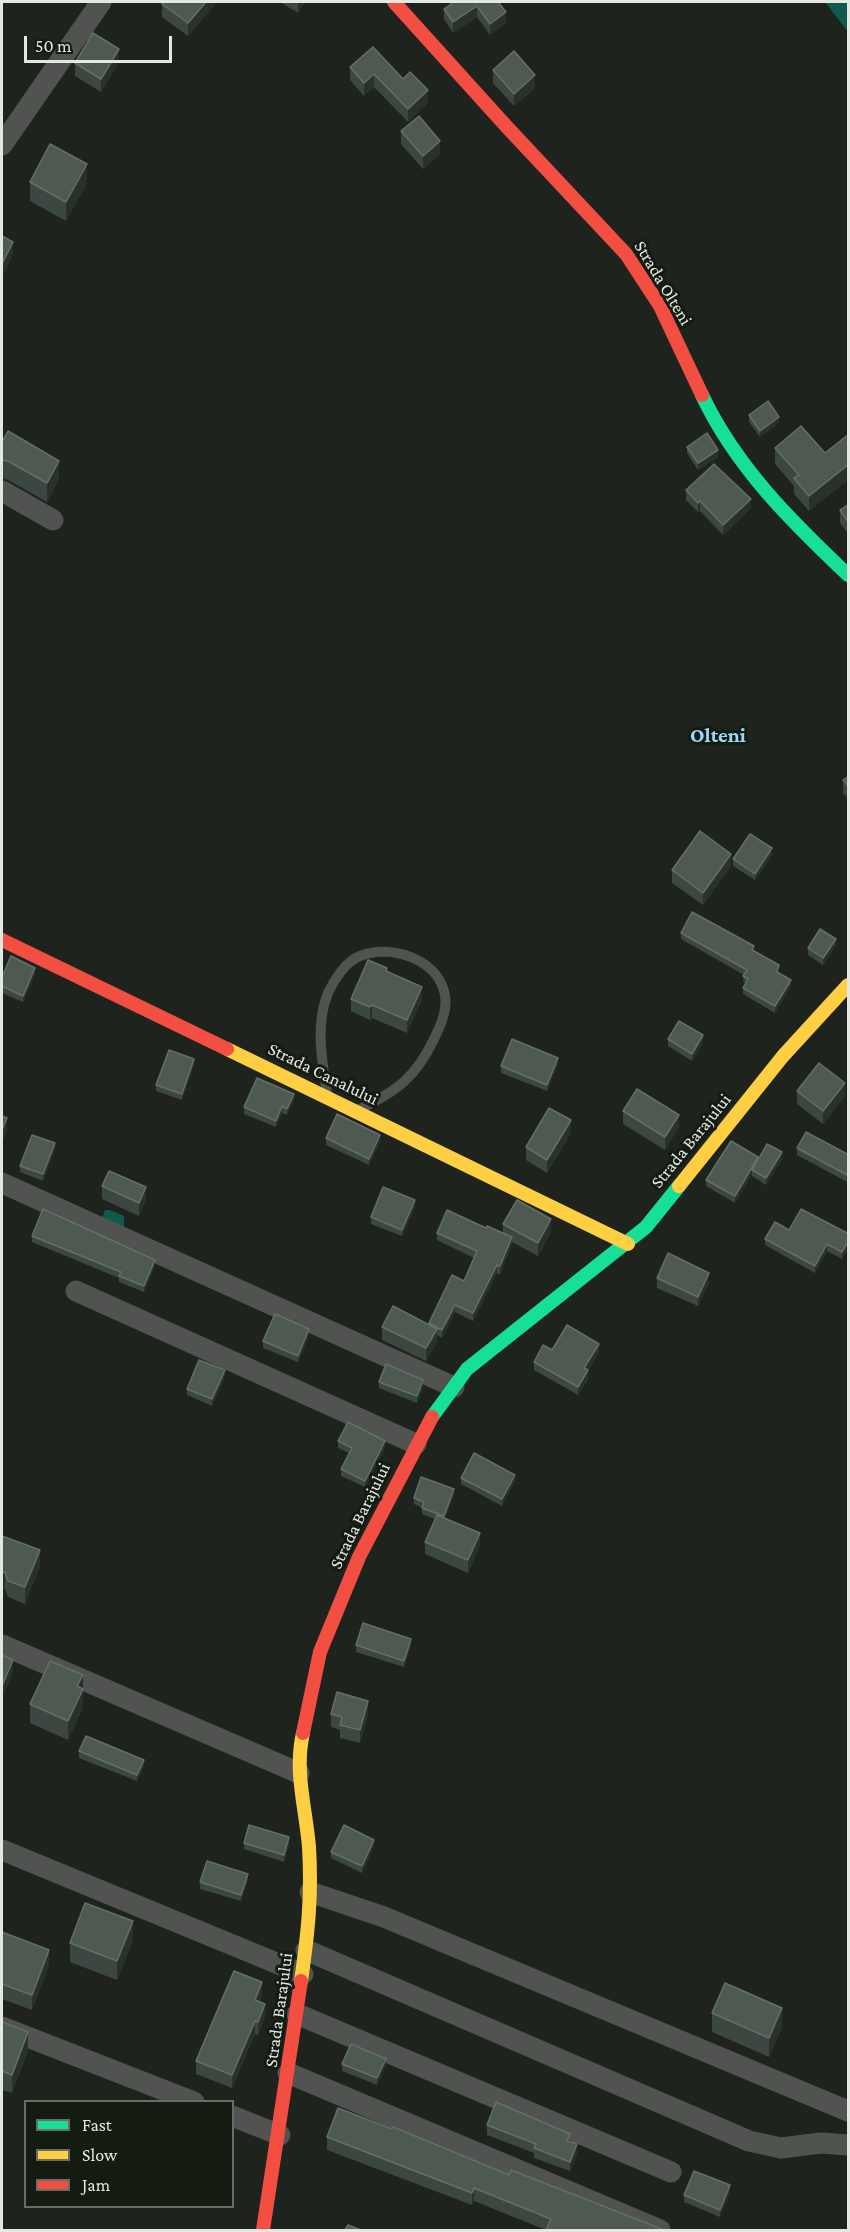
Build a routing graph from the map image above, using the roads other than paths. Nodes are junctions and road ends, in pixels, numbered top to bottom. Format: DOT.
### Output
graph roads {
  1 [pos="101,2"];
  2 [pos="394,2"];
  3 [pos="2,145"];
  4 [pos="2,491"];
  5 [pos="53,520"];
  6 [pos="849,576"];
  7 [pos="2,940"];
  8 [pos="849,985"];
  9 [pos="327,1096"];
  10 [pos="357,1111"];
  11 [pos="2,1184"];
  12 [pos="628,1244"];
  13 [pos="76,1291"];
  14 [pos="454,1387"];
  15 [pos="416,1444"];
  16 [pos="2,1645"];
  17 [pos="299,1773"];
  18 [pos="2,1850"];
  19 [pos="310,1892"];
  20 [pos="306,1950"];
  21 [pos="303,1974"];
  22 [pos="297,2014"];
  23 [pos="2,2027"];
  24 [pos="288,2073"];
  25 [pos="189,2100"];
  26 [pos="849,2111"];
  27 [pos="234,2117"];
  28 [pos="279,2135"];
  29 [pos="849,2145"];
  30 [pos="670,2172"];
  31 [pos="263,2230"];
  32 [pos="660,2230"];
  1 -- 3 [label="street"];
  2 -- 6 [label="street, Strada Olteni"];
  4 -- 5 [label="street"];
  7 -- 9 [label="street, Strada Canalului"];
  8 -- 12 [label="street, Strada Barajului"];
  9 -- 10 [label="street, Strada Canalului"];
  9 -- 10 [label="lane"];
  10 -- 12 [label="street, Strada Canalului"];
  11 -- 14 [label="street"];
  12 -- 14 [label="street, Strada Barajului"];
  13 -- 15 [label="street"];
  14 -- 15 [label="street, Strada Barajului"];
  15 -- 17 [label="street, Strada Barajului"];
  16 -- 17 [label="street"];
  17 -- 19 [label="street, Strada Barajului"];
  18 -- 21 [label="street"];
  19 -- 20 [label="street, Strada Barajului"];
  19 -- 26 [label="street"];
  20 -- 21 [label="street, Strada Barajului"];
  20 -- 29 [label="street"];
  21 -- 22 [label="street, Strada Barajului"];
  22 -- 24 [label="street, Strada Barajului"];
  22 -- 30 [label="street"];
  23 -- 25 [label="street"];
  24 -- 28 [label="street, Strada Barajului"];
  24 -- 32 [label="street"];
  27 -- 28 [label="street"];
  28 -- 31 [label="street, Strada Barajului"];
}
